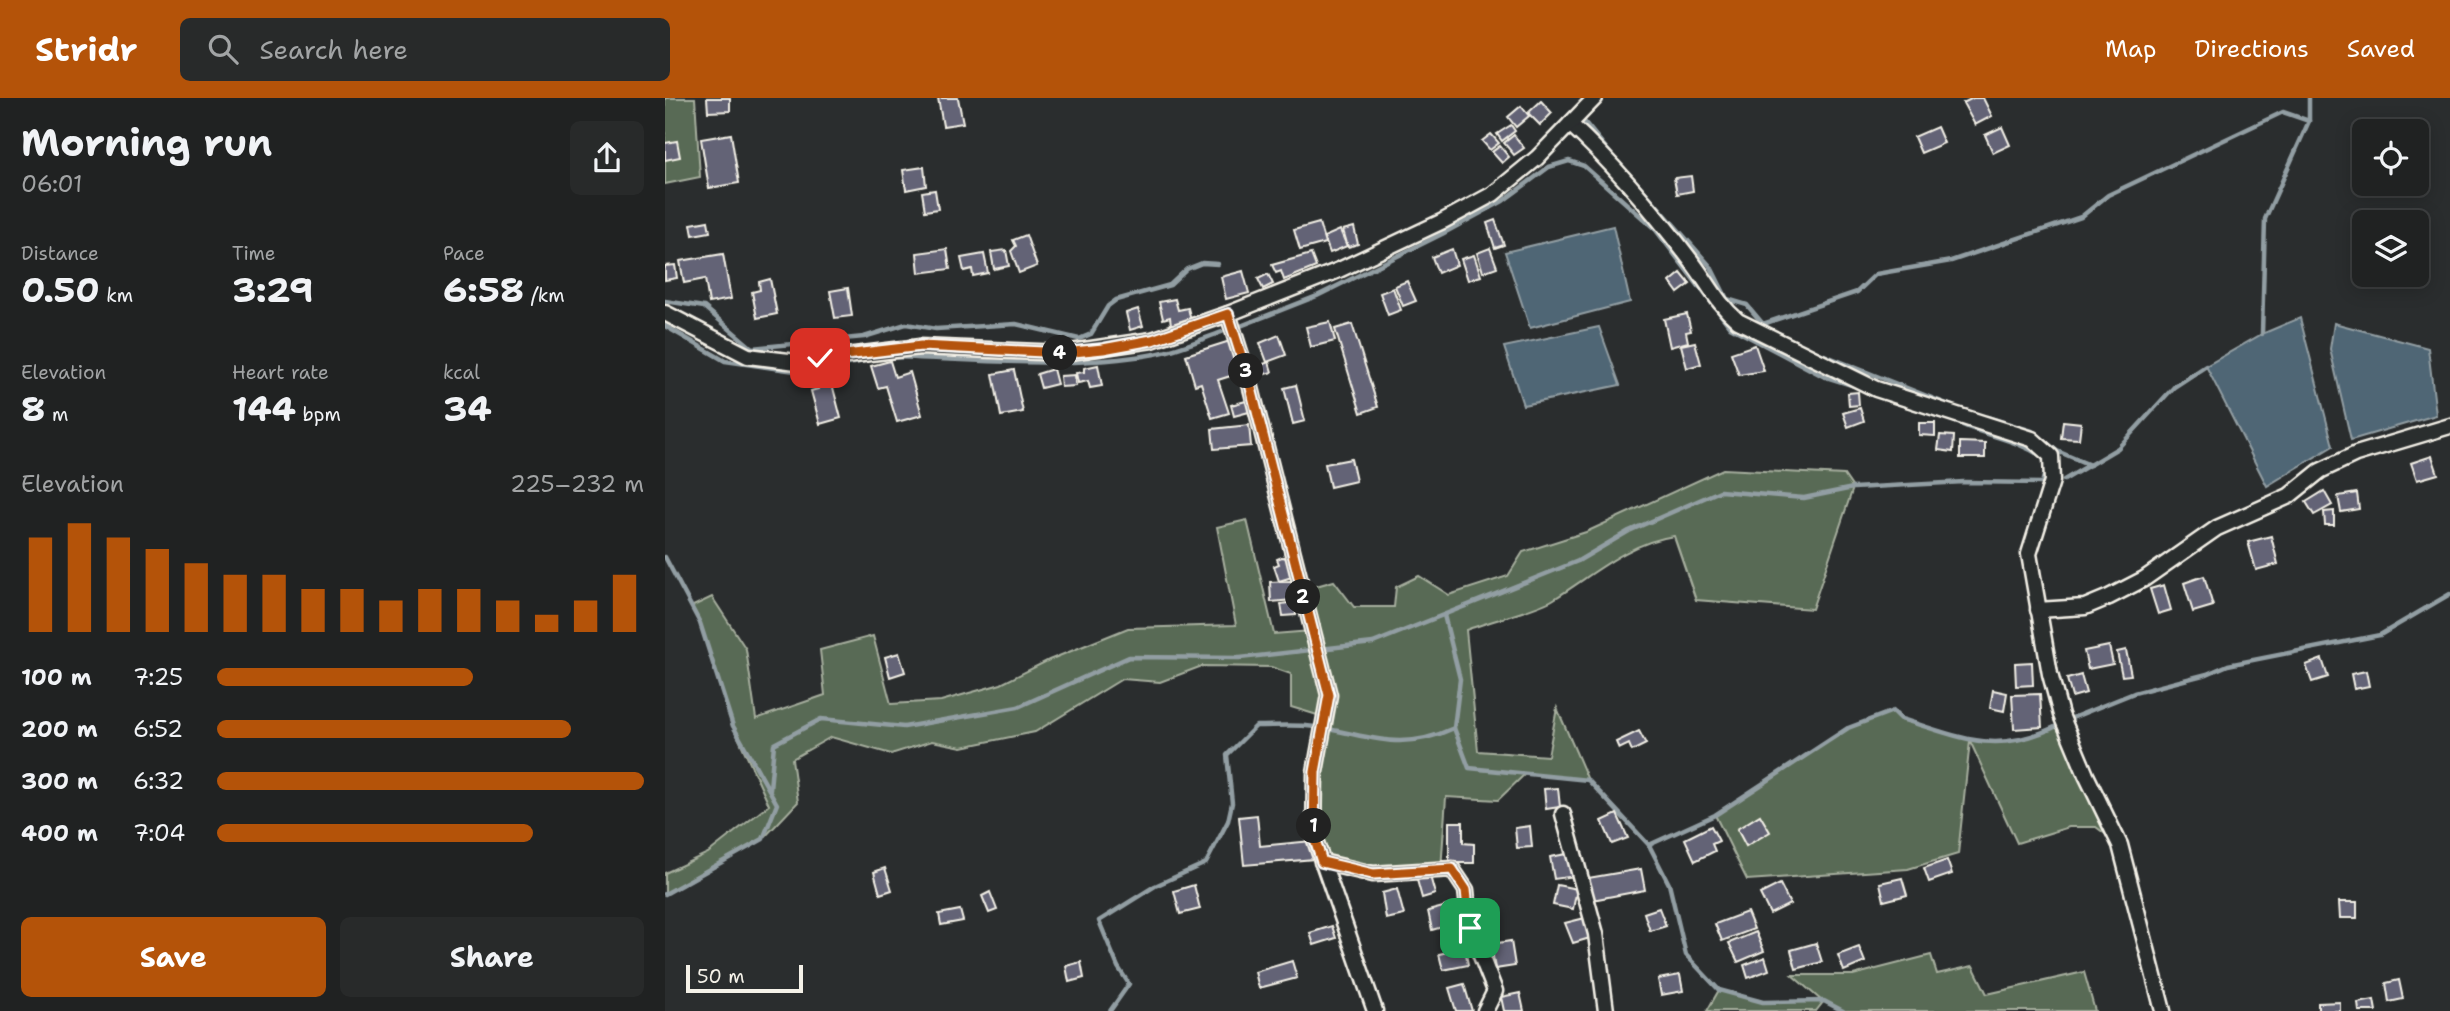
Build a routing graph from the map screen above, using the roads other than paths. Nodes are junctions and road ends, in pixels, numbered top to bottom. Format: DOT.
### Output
graph roads {
  1 [pos="1595,98"];
  2 [pos="1570,124"];
  3 [pos="665,313"];
  4 [pos="1228,314"];
  5 [pos="2450,426"];
  6 [pos="2038,610"];
  7 [pos="1563,814"];
  8 [pos="1322,862"];
  9 [pos="1375,1011"];
  10 [pos="1485,1011"];
  11 [pos="1606,1011"];
  12 [pos="2162,1011"];
  1 -- 2 [label="street"];
  2 -- 4 [label="street"];
  2 -- 6 [label="street"];
  3 -- 4 [label="street"];
  4 -- 8 [label="street"];
  5 -- 6 [label="street"];
  6 -- 12 [label="street"];
  7 -- 11 [label="street"];
  8 -- 9 [label="street"];
  8 -- 10 [label="street"];
}
